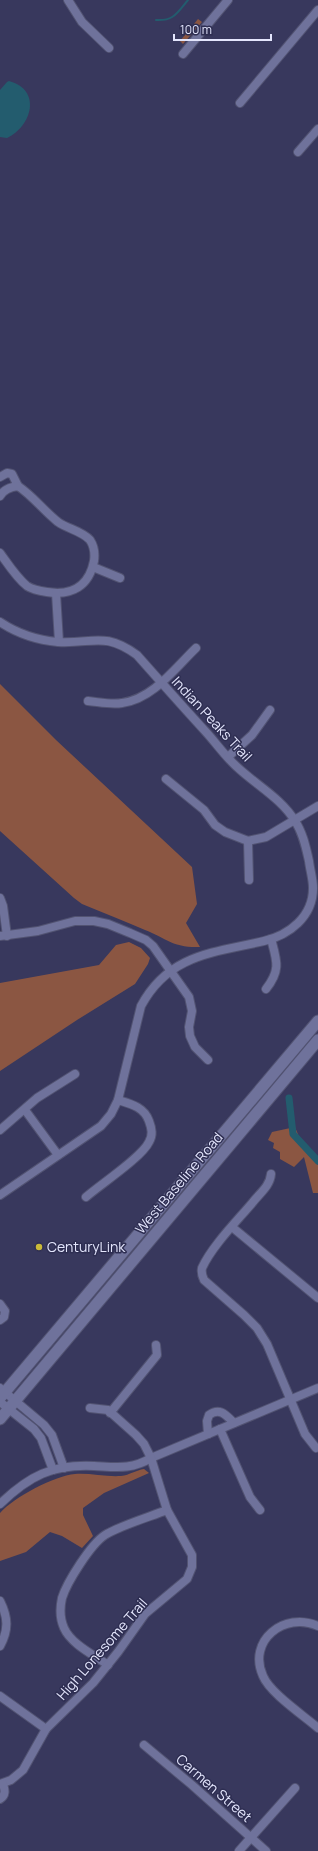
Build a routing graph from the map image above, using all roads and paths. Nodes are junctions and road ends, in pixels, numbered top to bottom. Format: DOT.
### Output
graph roads {
  1 [pos="68,0"];
  2 [pos="228,0"];
  3 [pos="318,10"];
  4 [pos="315,20"];
  5 [pos="109,48"];
  6 [pos="183,54"];
  7 [pos="240,103"];
  8 [pos="318,129"];
  9 [pos="298,152"];
  10 [pos="0,477"];
  11 [pos="18,486"];
  12 [pos="1,491"];
  13 [pos="0,552"];
  14 [pos="92,567"];
  15 [pos="120,578"];
  16 [pos="56,593"];
  17 [pos="0,622"];
  18 [pos="59,642"];
  19 [pos="196,648"];
  20 [pos="161,682"];
  21 [pos="88,701"];
  22 [pos="270,710"];
  23 [pos="228,757"];
  24 [pos="166,779"];
  25 [pos="318,806"];
  26 [pos="295,820"];
  27 [pos="248,842"];
  28 [pos="249,880"];
  29 [pos="0,898"];
  30 [pos="3,936"];
  31 [pos="271,939"];
  32 [pos="170,971"];
  33 [pos="266,989"];
  34 [pos="318,1021"];
  35 [pos="318,1040"];
  36 [pos="208,1060"];
  37 [pos="74,1074"];
  38 [pos="118,1100"];
  39 [pos="25,1110"];
  40 [pos="0,1130"];
  41 [pos="58,1155"];
  42 [pos="271,1174"];
  43 [pos="0,1195"];
  44 [pos="86,1197"];
  45 [pos="232,1227"];
  46 [pos="318,1298"];
  47 [pos="0,1304"];
  48 [pos="0,1320"];
  49 [pos="156,1345"];
  50 [pos="318,1388"];
  51 [pos="2,1393"];
  52 [pos="16,1400"];
  53 [pos="290,1400"];
  54 [pos="4,1406"];
  55 [pos="90,1408"];
  56 [pos="110,1413"];
  57 [pos="0,1419"];
  58 [pos="234,1423"];
  59 [pos="220,1429"];
  60 [pos="208,1434"];
  61 [pos="316,1448"];
  62 [pos="151,1458"];
  63 [pos="64,1468"];
  64 [pos="53,1470"];
  65 [pos="0,1504"];
  66 [pos="167,1510"];
  67 [pos="260,1510"];
  68 [pos="0,1601"];
  69 [pos="318,1626"];
  70 [pos="0,1646"];
  71 [pos="108,1665"];
  72 [pos="0,1696"];
  73 [pos="318,1728"];
  74 [pos="46,1729"];
  75 [pos="144,1745"];
  76 [pos="2,1784"];
  77 [pos="295,1788"];
  78 [pos="0,1799"];
  79 [pos="250,1837"];
  80 [pos="239,1851"];
  81 [pos="266,1851"];
  1 -- 5 [label="street"];
  2 -- 6 [label="street"];
  3 -- 4 [label="street"];
  4 -- 7 [label="street"];
  8 -- 9 [label="street"];
  10 -- 11 [label="street"];
  11 -- 12 [label="street"];
  11 -- 14 [label="street"];
  13 -- 16 [label="street"];
  14 -- 15 [label="street"];
  14 -- 16 [label="street"];
  16 -- 18 [label="street"];
  17 -- 18 [label="street, Indian Peaks Trail"];
  18 -- 20 [label="street, Indian Peaks Trail"];
  19 -- 20 [label="street"];
  20 -- 21 [label="street"];
  20 -- 23 [label="street, Indian Peaks Trail"];
  22 -- 23 [label="street"];
  23 -- 26 [label="street, Indian Peaks Trail"];
  24 -- 27 [label="street"];
  25 -- 26 [label="street"];
  26 -- 27 [label="street"];
  26 -- 31 [label="street, Indian Peaks Trail"];
  27 -- 28 [label="street"];
  29 -- 30 [label="street"];
  30 -- 32 [label="street"];
  31 -- 32 [label="street, Indian Peaks Trail"];
  31 -- 33 [label="street"];
  32 -- 36 [label="street"];
  32 -- 38 [label="street, Indian Peaks Trail"];
  34 -- 51 [label="main road, West Baseline Road"];
  35 -- 52 [label="main road, West Baseline Road"];
  37 -- 39 [label="street"];
  38 -- 41 [label="street, Indian Peaks Trail"];
  38 -- 44 [label="street"];
  39 -- 40 [label="street"];
  39 -- 41 [label="street"];
  41 -- 43 [label="street, Indian Peaks Trail"];
  42 -- 45 [label="street"];
  45 -- 46 [label="street"];
  45 -- 53 [label="street"];
  47 -- 48 [label="street"];
  49 -- 56 [label="street"];
  50 -- 53 [label="street"];
  51 -- 52 [label="street"];
  52 -- 54 [label="main road, West Baseline Road"];
  52 -- 63 [label="street"];
  53 -- 58 [label="street"];
  53 -- 61 [label="street"];
  54 -- 57 [label="main road, West Baseline Road"];
  54 -- 64 [label="street"];
  55 -- 56 [label="street"];
  56 -- 62 [label="street, High Lonesome Trail"];
  58 -- 59 [label="street"];
  58 -- 60 [label="street"];
  59 -- 60 [label="street"];
  59 -- 67 [label="street"];
  60 -- 62 [label="street"];
  62 -- 63 [label="street"];
  62 -- 66 [label="street, High Lonesome Trail"];
  63 -- 64 [label="street"];
  64 -- 65 [label="street"];
  66 -- 71 [label="street, High Lonesome Trail"];
  66 -- 71 [label="street"];
  68 -- 70 [label="street"];
  69 -- 73 [label="street"];
  71 -- 74 [label="street, High Lonesome Trail"];
  72 -- 74 [label="street"];
  74 -- 76 [label="street, High Lonesome Trail"];
  75 -- 79 [label="street, Carmen Street"];
  76 -- 78 [label="street, High Lonesome Trail"];
  77 -- 79 [label="street"];
  79 -- 80 [label="street"];
  79 -- 81 [label="street, Carmen Street"];
}
